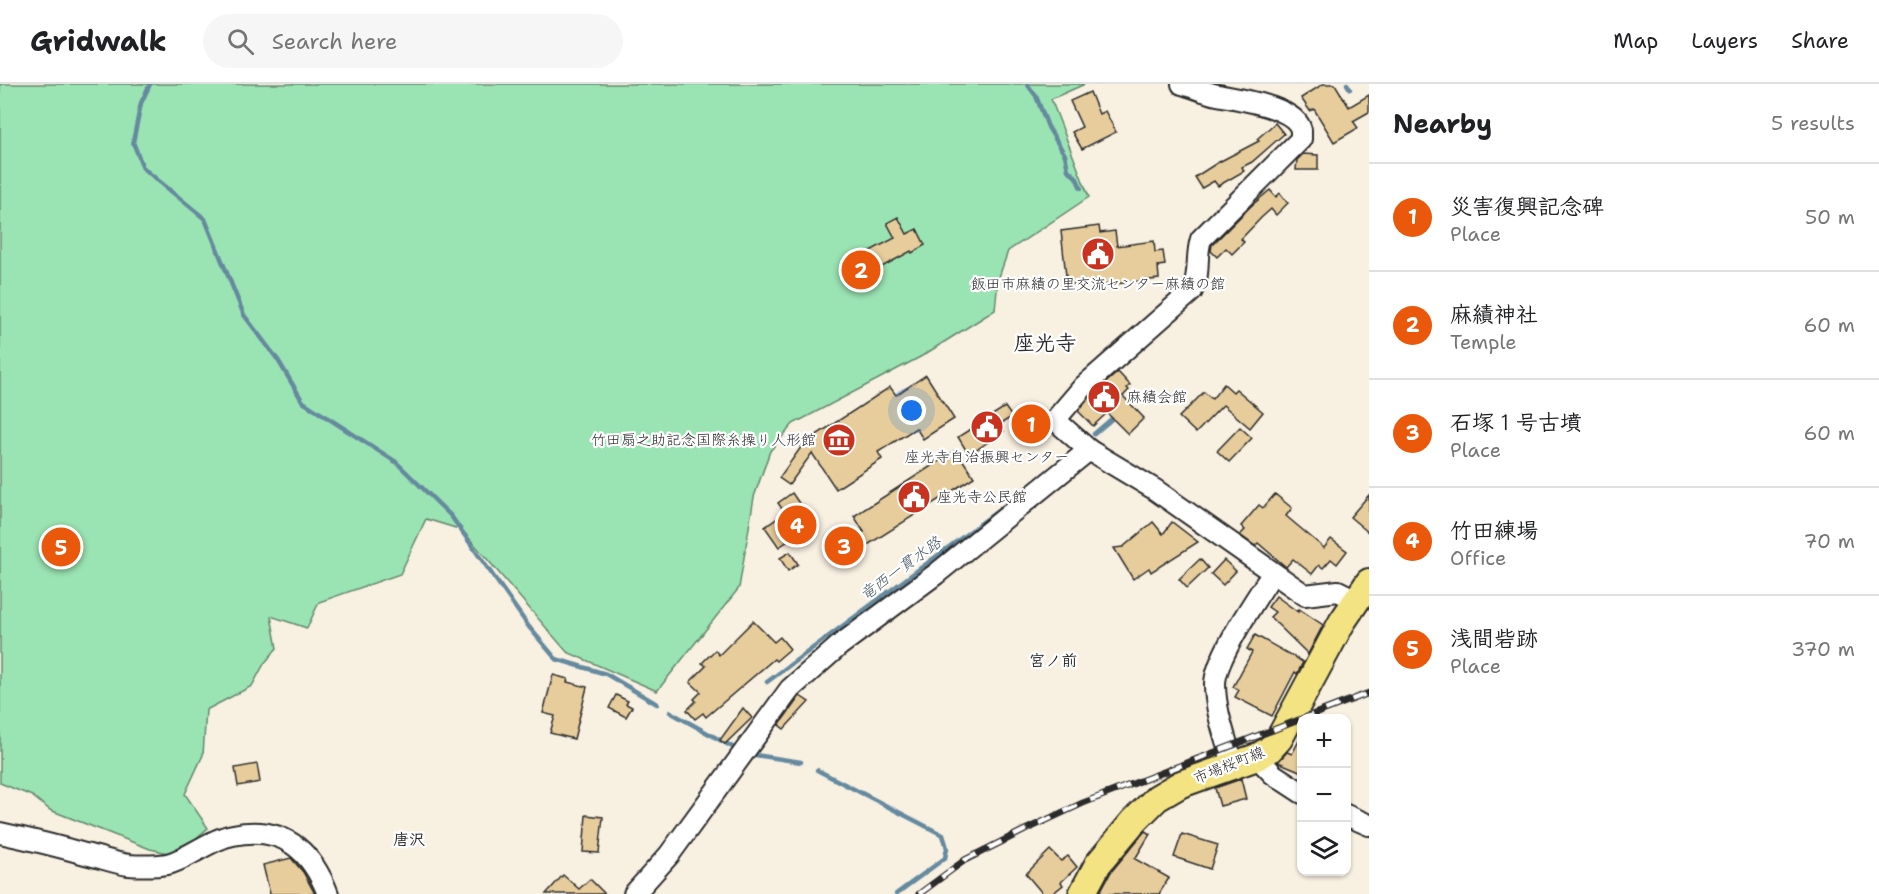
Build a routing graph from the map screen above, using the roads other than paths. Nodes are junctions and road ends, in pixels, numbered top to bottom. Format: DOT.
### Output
graph roads {
  1 [pos="1182,84"];
  2 [pos="1089,450"];
  3 [pos="1272,574"];
  4 [pos="1362,591"];
  5 [pos="1245,760"];
  6 [pos="1297,790"];
  7 [pos="1351,817"];
  8 [pos="1369,825"];
  9 [pos="0,833"];
  10 [pos="328,894"];
  11 [pos="634,894"];
  12 [pos="1082,894"];
  1 -- 2 [label="street"];
  2 -- 3 [label="street"];
  2 -- 11 [label="street"];
  3 -- 4 [label="street"];
  3 -- 5 [label="street"];
  4 -- 5 [label="main road, 市場桜町線"];
  5 -- 6 [label="street"];
  5 -- 12 [label="main road, 市場桜町線"];
  7 -- 8 [label="street"];
  9 -- 10 [label="street"];
}
